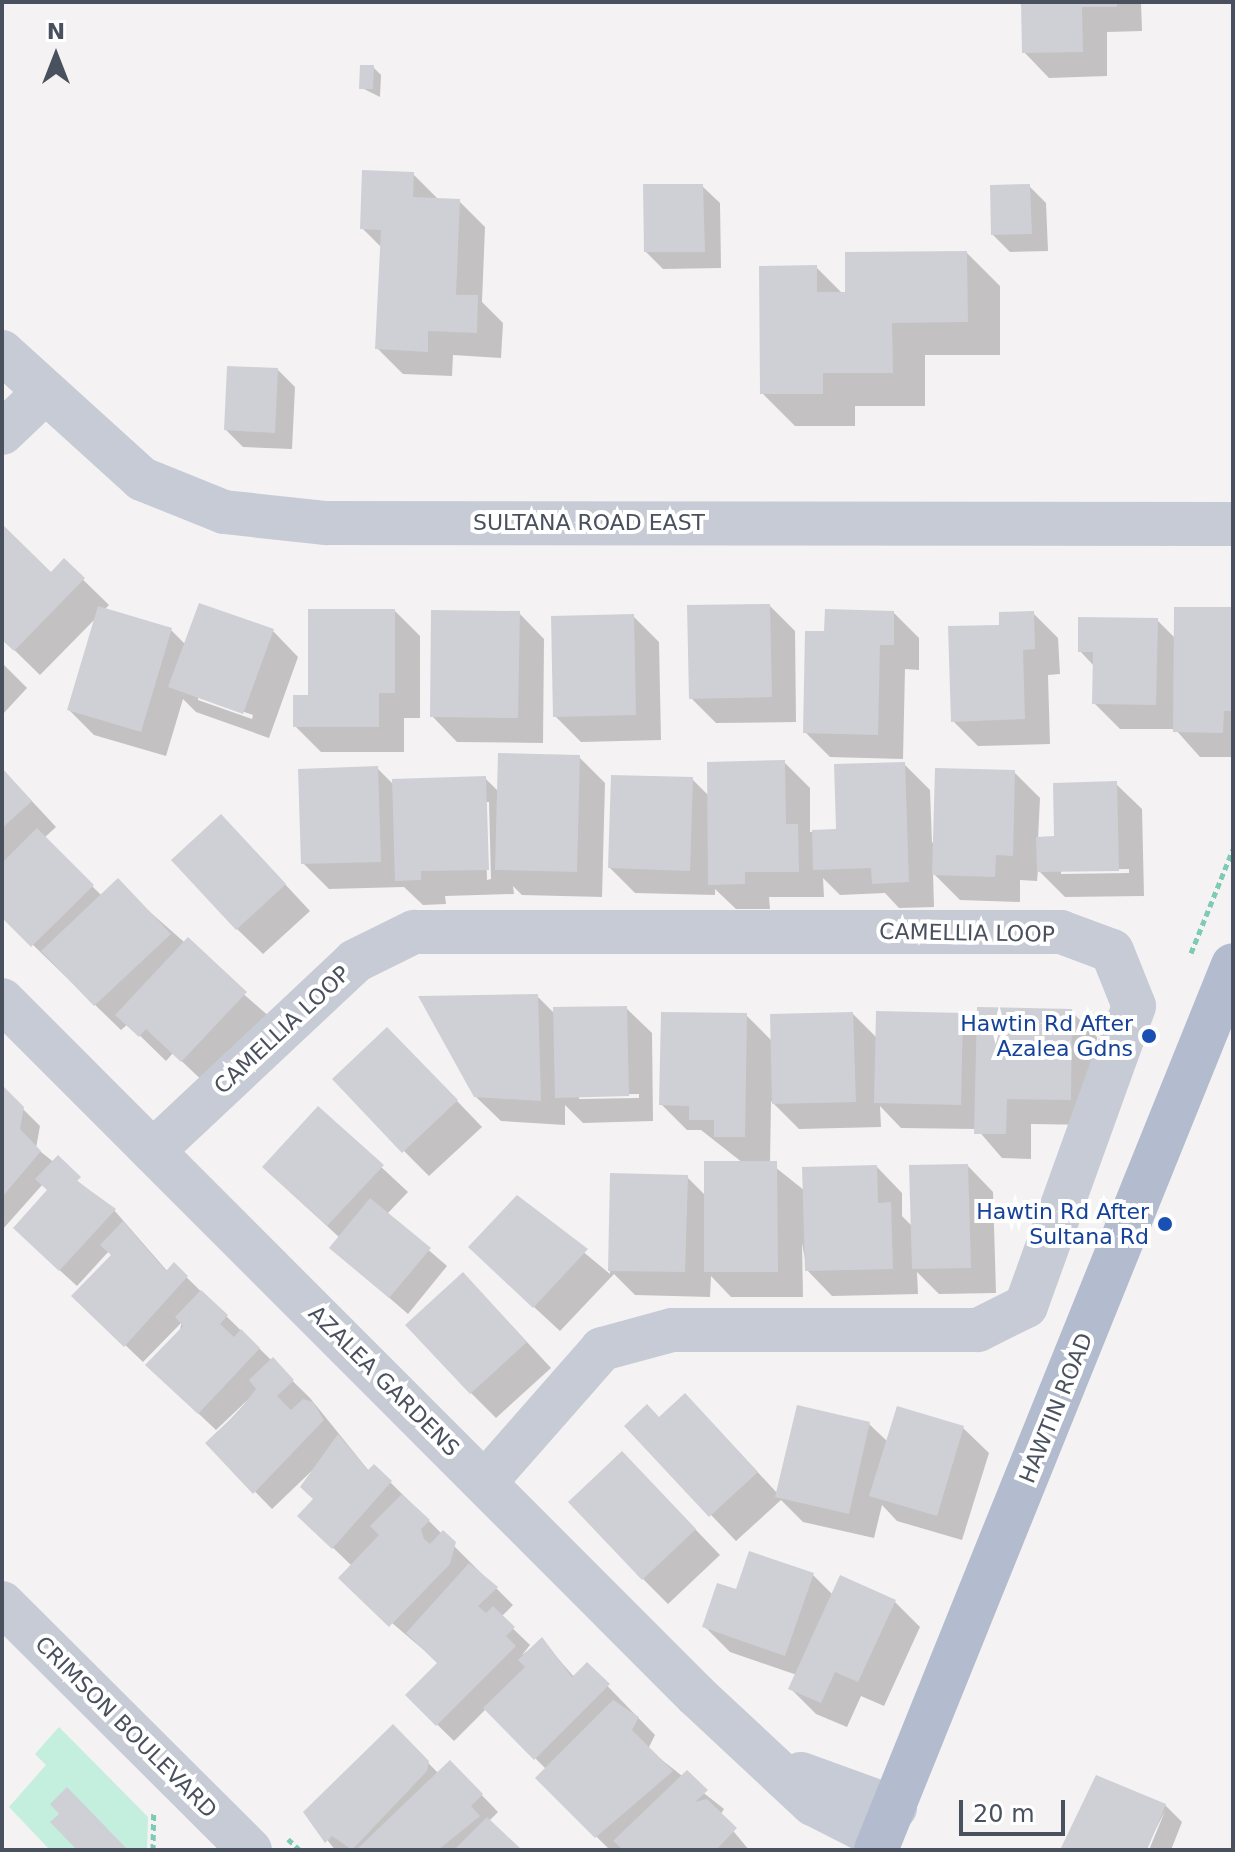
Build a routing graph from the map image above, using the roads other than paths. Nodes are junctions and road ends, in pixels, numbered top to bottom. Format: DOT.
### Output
graph roads {
  1 [pos="2,352"];
  2 [pos="44,393"];
  3 [pos="2,433"];
  4 [pos="1233,524"];
  5 [pos="1233,965"];
  6 [pos="2,1000"];
  7 [pos="153,1151"];
  8 [pos="485,1482"];
  9 [pos="2,1603"];
  10 [pos="884,1832"];
  11 [pos="232,1844"];
  1 -- 2 [label="street, SULTANA ROAD EAST"];
  2 -- 3 [label="street"];
  2 -- 4 [label="street, SULTANA ROAD EAST"];
  5 -- 10 [label="main road, HAWTIN ROAD"];
  6 -- 7 [label="street, AZALEA GARDENS"];
  7 -- 8 [label="street, AZALEA GARDENS"];
  7 -- 8 [label="street, CAMELLIA LOOP"];
  8 -- 10 [label="street, AZALEA GARDENS"];
  9 -- 11 [label="street, CRIMSON BOULEVARD"];
}
